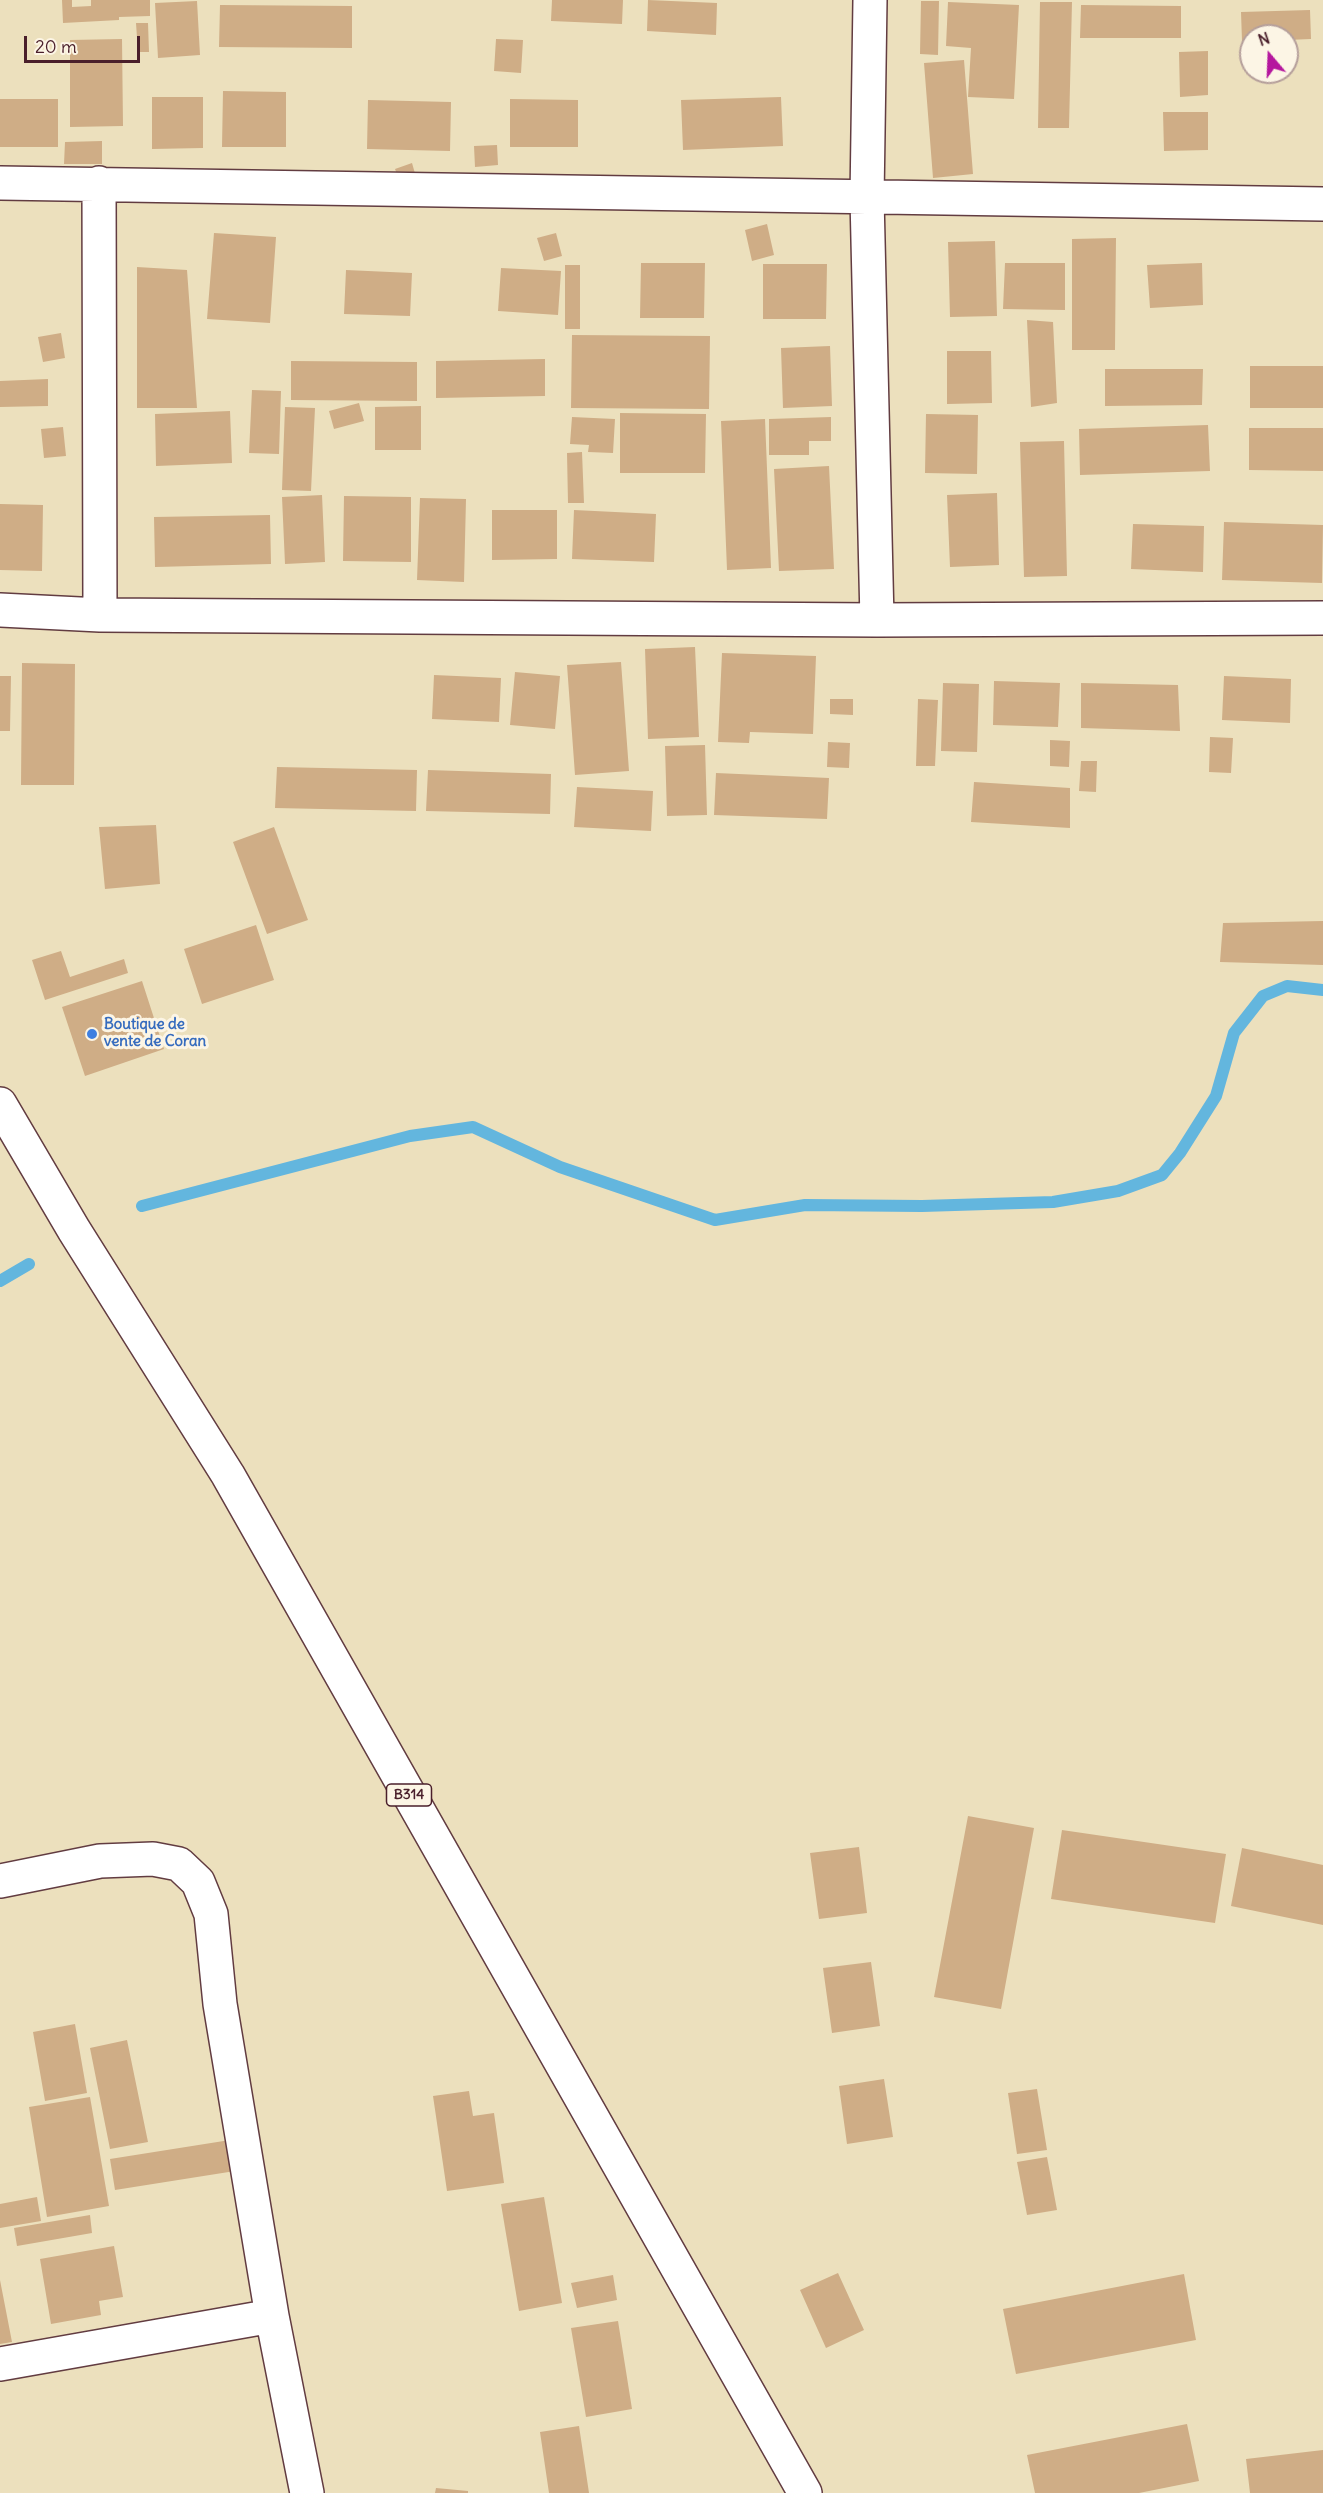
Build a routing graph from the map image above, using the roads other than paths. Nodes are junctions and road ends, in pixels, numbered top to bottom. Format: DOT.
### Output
graph roads {
  1 [pos="870,0"];
  2 [pos="0,183"];
  3 [pos="99,183"];
  4 [pos="867,198"];
  5 [pos="1323,204"];
  6 [pos="0,610"];
  7 [pos="100,615"];
  8 [pos="1323,618"];
  9 [pos="877,620"];
  10 [pos="0,1104"];
  11 [pos="0,1881"];
  12 [pos="272,2316"];
  13 [pos="0,2364"];
  14 [pos="307,2493"];
  15 [pos="805,2493"];
  1 -- 4 [label="street"];
  2 -- 3 [label="street"];
  3 -- 4 [label="street"];
  3 -- 7 [label="street"];
  4 -- 5 [label="street"];
  4 -- 9 [label="street"];
  6 -- 7 [label="street"];
  7 -- 9 [label="street"];
  8 -- 9 [label="street"];
  10 -- 15 [label="street, B314"];
  11 -- 12 [label="street"];
  12 -- 13 [label="street"];
  12 -- 14 [label="street"];
}
